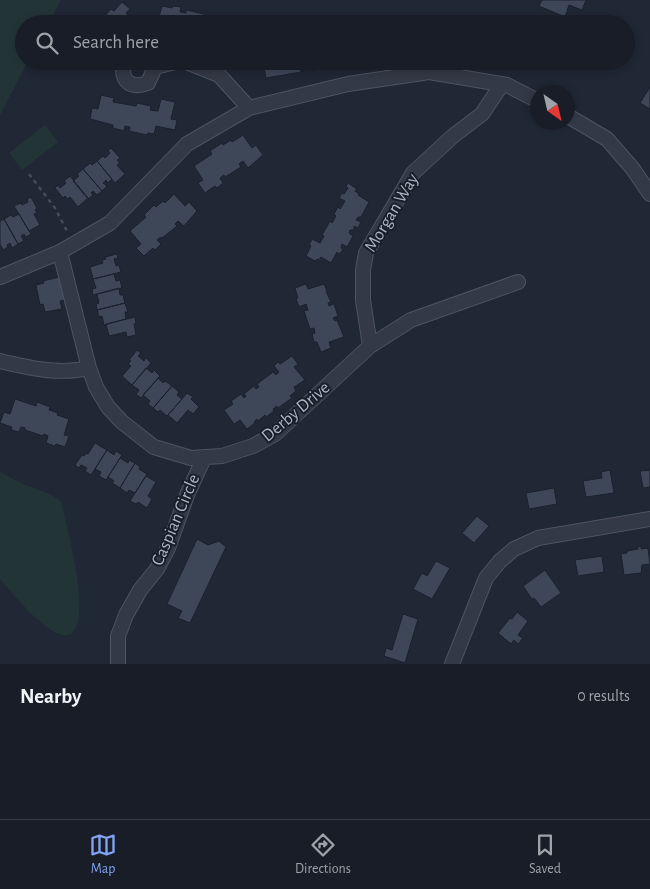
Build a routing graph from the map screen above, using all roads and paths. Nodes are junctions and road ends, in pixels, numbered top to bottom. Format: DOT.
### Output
graph roads {
  1 [pos="123,70"];
  2 [pos="152,70"];
  3 [pos="206,70"];
  4 [pos="502,84"];
  5 [pos="530,97"];
  6 [pos="249,108"];
  7 [pos="575,120"];
  8 [pos="29,174"];
  9 [pos="650,194"];
  10 [pos="73,244"];
  11 [pos="60,252"];
  12 [pos="0,277"];
  13 [pos="518,282"];
  14 [pos="370,346"];
  15 [pos="0,361"];
  16 [pos="89,368"];
  17 [pos="204,458"];
  18 [pos="650,519"];
  19 [pos="118,664"];
  20 [pos="452,664"];
  1 -- 2 [label="street"];
  3 -- 6 [label="street"];
  4 -- 5 [label="street"];
  4 -- 6 [label="street"];
  4 -- 14 [label="street, Morgan Way"];
  6 -- 10 [label="street"];
  7 -- 9 [label="street"];
  8 -- 10 [label="path"];
  10 -- 11 [label="street"];
  11 -- 12 [label="street"];
  11 -- 16 [label="street, Derby Drive"];
  13 -- 14 [label="street, Derby Drive"];
  14 -- 17 [label="street, Derby Drive"];
  15 -- 16 [label="street"];
  16 -- 17 [label="street, Derby Drive"];
  17 -- 19 [label="street, Caspian Circle"];
  18 -- 20 [label="street"];
}
